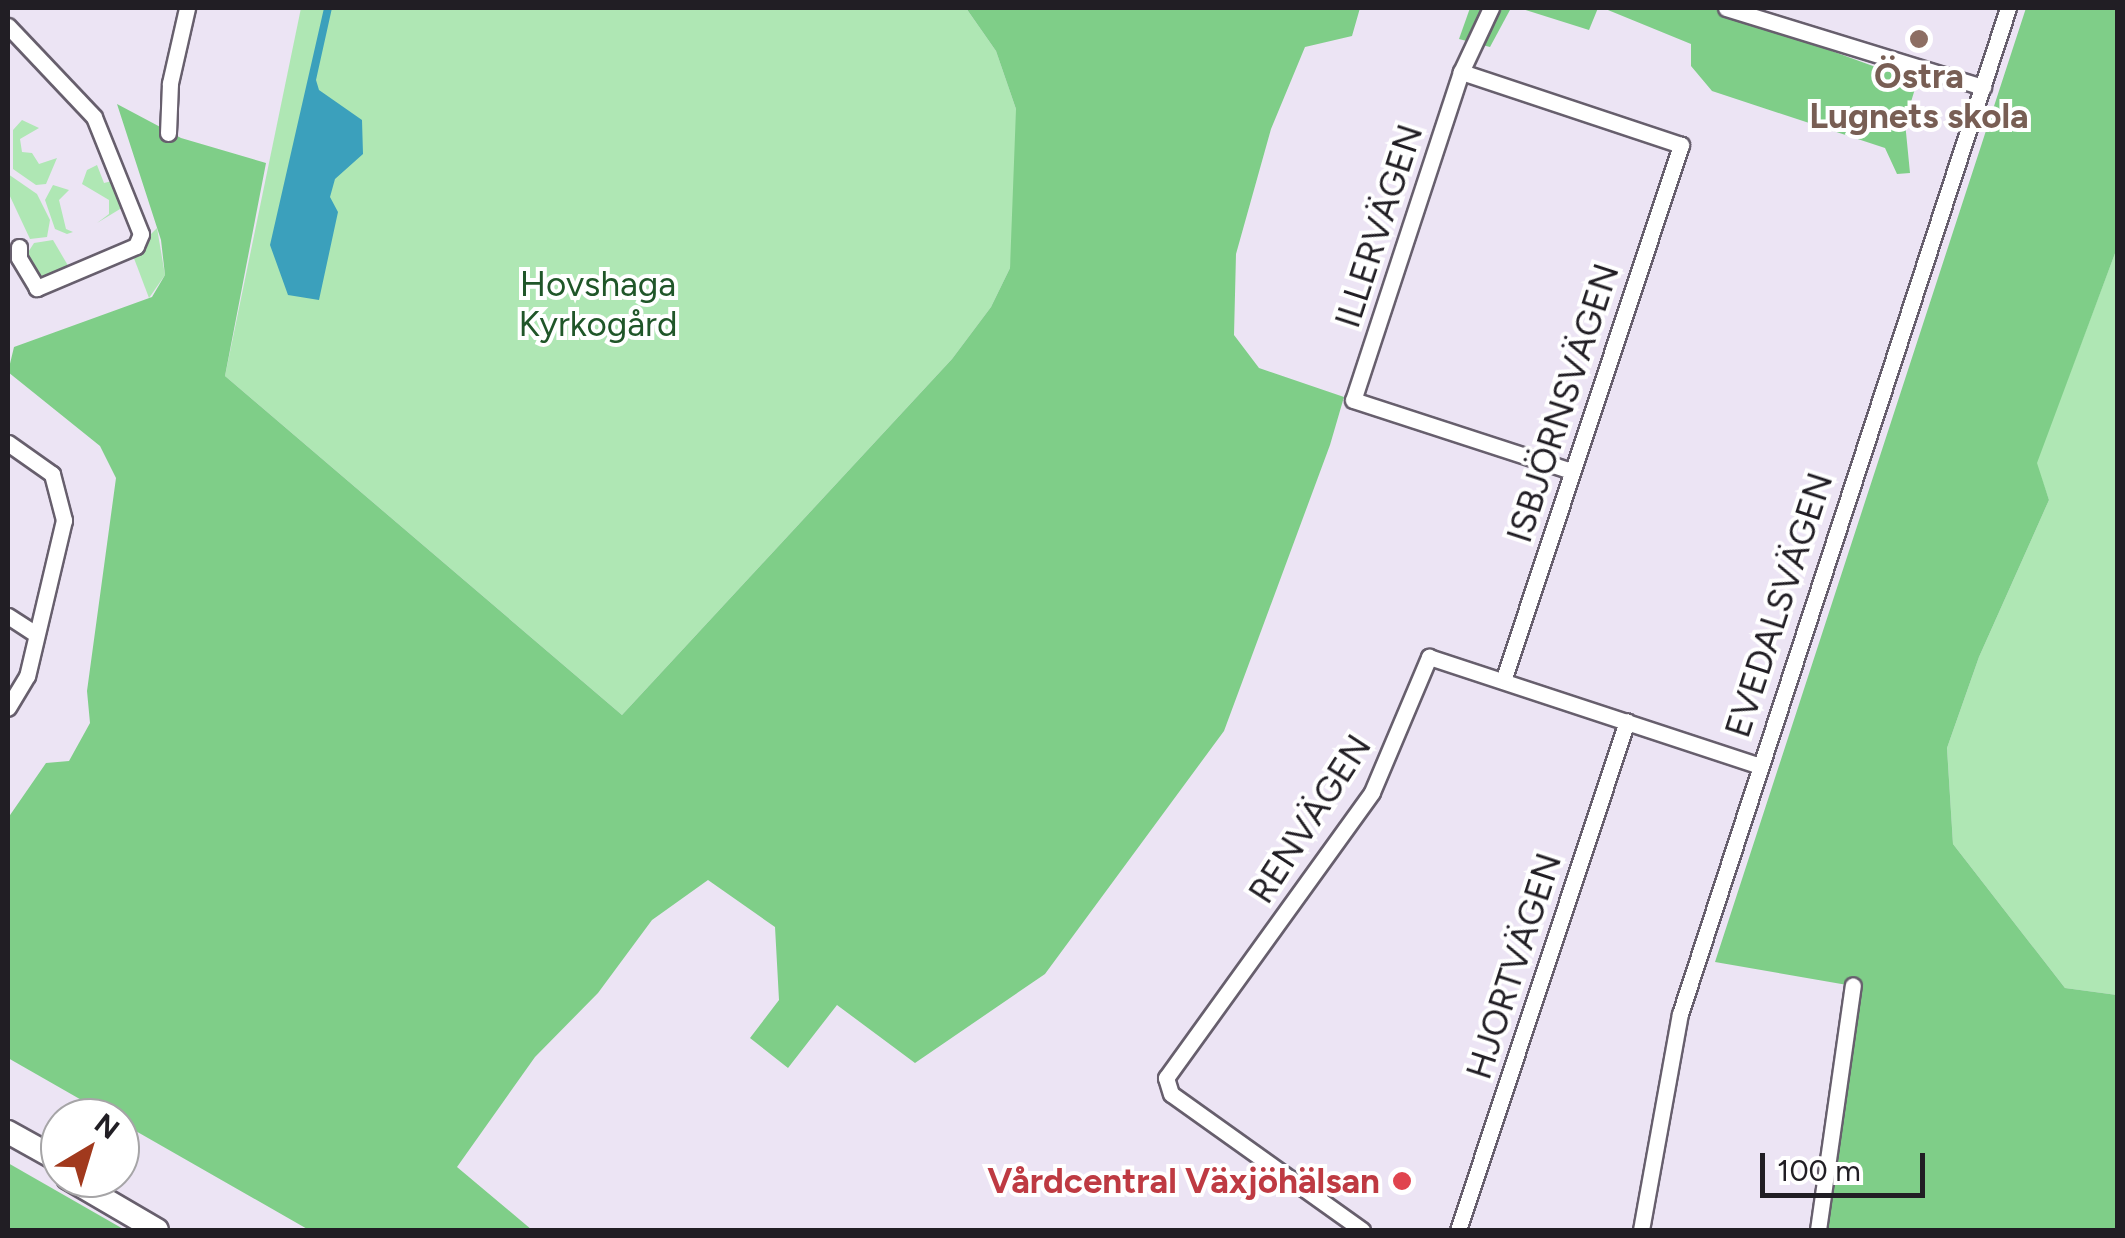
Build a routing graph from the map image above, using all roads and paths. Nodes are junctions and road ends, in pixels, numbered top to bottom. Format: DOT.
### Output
graph roads {
  1 [pos="187,8"];
  2 [pos="1490,8"];
  3 [pos="1726,8"];
  4 [pos="2008,8"];
  5 [pos="8,26"];
  6 [pos="1462,72"];
  7 [pos="1982,87"];
  8 [pos="168,133"];
  9 [pos="19,247"];
  10 [pos="8,443"];
  11 [pos="1571,471"];
  12 [pos="8,616"];
  13 [pos="34,633"];
  14 [pos="1503,681"];
  15 [pos="8,708"];
  16 [pos="1627,721"];
  17 [pos="1758,765"];
  18 [pos="1853,985"];
  19 [pos="8,1132"];
  20 [pos="8,1144"];
  21 [pos="40,1150"];
  22 [pos="40,1162"];
  23 [pos="103,1198"];
  24 [pos="124,1198"];
  25 [pos="158,1230"];
  26 [pos="178,1230"];
  27 [pos="1362,1230"];
  28 [pos="1458,1230"];
  29 [pos="1641,1230"];
  30 [pos="1818,1230"];
  1 -- 8 [label="street"];
  2 -- 6 [label="street"];
  3 -- 7 [label="street"];
  4 -- 7 [label="street, EVEDALSVÄGEN"];
  5 -- 9 [label="street"];
  6 -- 11 [label="street, ILLERVÄGEN"];
  6 -- 11 [label="street, ISBJÖRNSVÄGEN"];
  7 -- 17 [label="street, EVEDALSVÄGEN"];
  10 -- 13 [label="street"];
  11 -- 14 [label="street, ISBJÖRNSVÄGEN"];
  12 -- 13 [label="street"];
  13 -- 15 [label="street"];
  14 -- 16 [label="street, RENVÄGEN"];
  14 -- 27 [label="street, RENVÄGEN"];
  16 -- 17 [label="street, RENVÄGEN"];
  16 -- 28 [label="street, HJORTVÄGEN"];
  17 -- 29 [label="street, EVEDALSVÄGEN"];
  18 -- 30 [label="street"];
  19 -- 21 [label="highway"];
  20 -- 22 [label="highway"];
  23 -- 25 [label="highway"];
  24 -- 26 [label="highway"];
}
